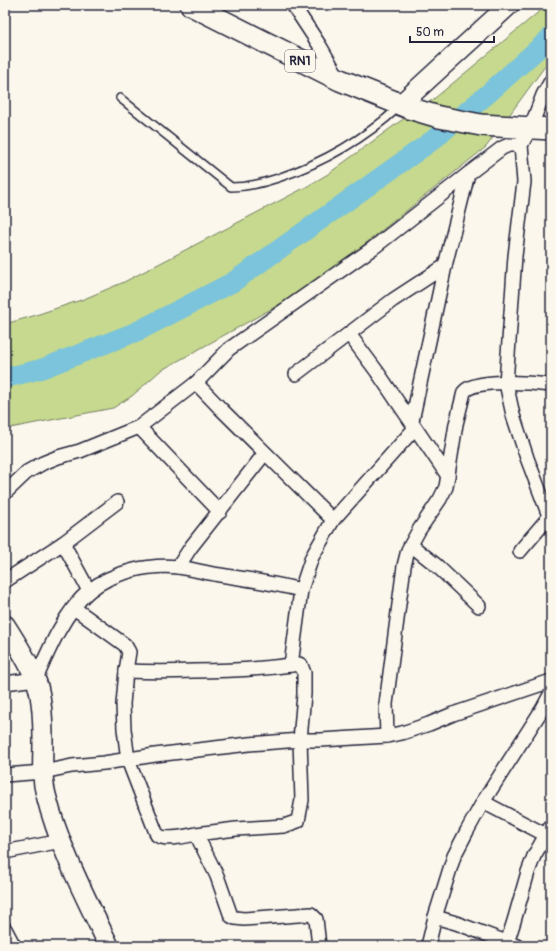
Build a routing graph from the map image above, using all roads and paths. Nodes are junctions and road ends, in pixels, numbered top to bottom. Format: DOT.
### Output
graph roads {
  1 [pos="191,5"];
  2 [pos="293,5"];
  3 [pos="504,7"];
  4 [pos="340,80"];
  5 [pos="551,81"];
  6 [pos="120,98"];
  7 [pos="407,107"];
  8 [pos="551,129"];
  9 [pos="526,137"];
  10 [pos="468,174"];
  11 [pos="445,266"];
  12 [pos="349,334"];
  13 [pos="296,374"];
  14 [pos="196,383"];
  15 [pos="506,383"];
  16 [pos="551,385"];
  17 [pos="414,424"];
  18 [pos="139,427"];
  19 [pos="265,453"];
  20 [pos="448,476"];
  21 [pos="5,493"];
  22 [pos="117,502"];
  23 [pos="220,512"];
  24 [pos="550,519"];
  25 [pos="333,520"];
  26 [pos="63,543"];
  27 [pos="411,545"];
  28 [pos="520,551"];
  29 [pos="178,567"];
  30 [pos="5,581"];
  31 [pos="301,590"];
  32 [pos="89,591"];
  33 [pos="479,606"];
  34 [pos="74,608"];
  35 [pos="5,625"];
  36 [pos="291,665"];
  37 [pos="126,671"];
  38 [pos="36,679"];
  39 [pos="551,681"];
  40 [pos="5,684"];
  41 [pos="551,693"];
  42 [pos="387,736"];
  43 [pos="300,740"];
  44 [pos="128,760"];
  45 [pos="43,772"];
  46 [pos="5,775"];
  47 [pos="483,802"];
  48 [pos="548,830"];
  49 [pos="196,834"];
  50 [pos="61,841"];
  51 [pos="5,852"];
  52 [pos="435,917"];
  53 [pos="5,929"];
  54 [pos="512,944"];
  55 [pos="14,946"];
  56 [pos="109,946"];
  57 [pos="319,946"];
  58 [pos="428,946"];
  1 -- 4 [label="main road, RN1"];
  2 -- 4 [label="street"];
  3 -- 7 [label="street"];
  4 -- 7 [label="main road, RN1"];
  5 -- 9 [label="street"];
  6 -- 7 [label="lane"];
  7 -- 9 [label="main road, RN1"];
  8 -- 9 [label="main road, RN1"];
  9 -- 10 [label="street"];
  9 -- 15 [label="street"];
  10 -- 11 [label="street"];
  10 -- 14 [label="street"];
  11 -- 12 [label="street"];
  11 -- 17 [label="street"];
  12 -- 13 [label="street"];
  12 -- 17 [label="street"];
  14 -- 18 [label="street"];
  14 -- 19 [label="street"];
  15 -- 16 [label="street"];
  15 -- 20 [label="street"];
  15 -- 24 [label="street"];
  17 -- 20 [label="street"];
  17 -- 25 [label="street"];
  18 -- 21 [label="street"];
  18 -- 23 [label="street"];
  19 -- 23 [label="street"];
  19 -- 25 [label="street"];
  20 -- 27 [label="street"];
  22 -- 26 [label="street"];
  23 -- 29 [label="street"];
  24 -- 28 [label="street"];
  25 -- 31 [label="street"];
  26 -- 30 [label="street"];
  26 -- 32 [label="street"];
  27 -- 33 [label="street"];
  27 -- 42 [label="street"];
  29 -- 31 [label="street"];
  29 -- 32 [label="street"];
  31 -- 36 [label="street"];
  32 -- 34 [label="street"];
  34 -- 37 [label="street"];
  34 -- 38 [label="street"];
  35 -- 38 [label="street"];
  36 -- 37 [label="street"];
  36 -- 43 [label="street"];
  37 -- 44 [label="street"];
  38 -- 40 [label="street"];
  38 -- 45 [label="street"];
  39 -- 42 [label="street"];
  41 -- 47 [label="street"];
  42 -- 43 [label="street"];
  43 -- 44 [label="street"];
  43 -- 49 [label="street"];
  44 -- 45 [label="street"];
  44 -- 49 [label="street"];
  45 -- 46 [label="street"];
  45 -- 50 [label="street"];
  47 -- 48 [label="street"];
  47 -- 52 [label="street"];
  48 -- 54 [label="street"];
  49 -- 57 [label="street"];
  50 -- 51 [label="street"];
  50 -- 56 [label="street"];
  52 -- 54 [label="street"];
  52 -- 58 [label="street"];
  53 -- 55 [label="street"];
}
